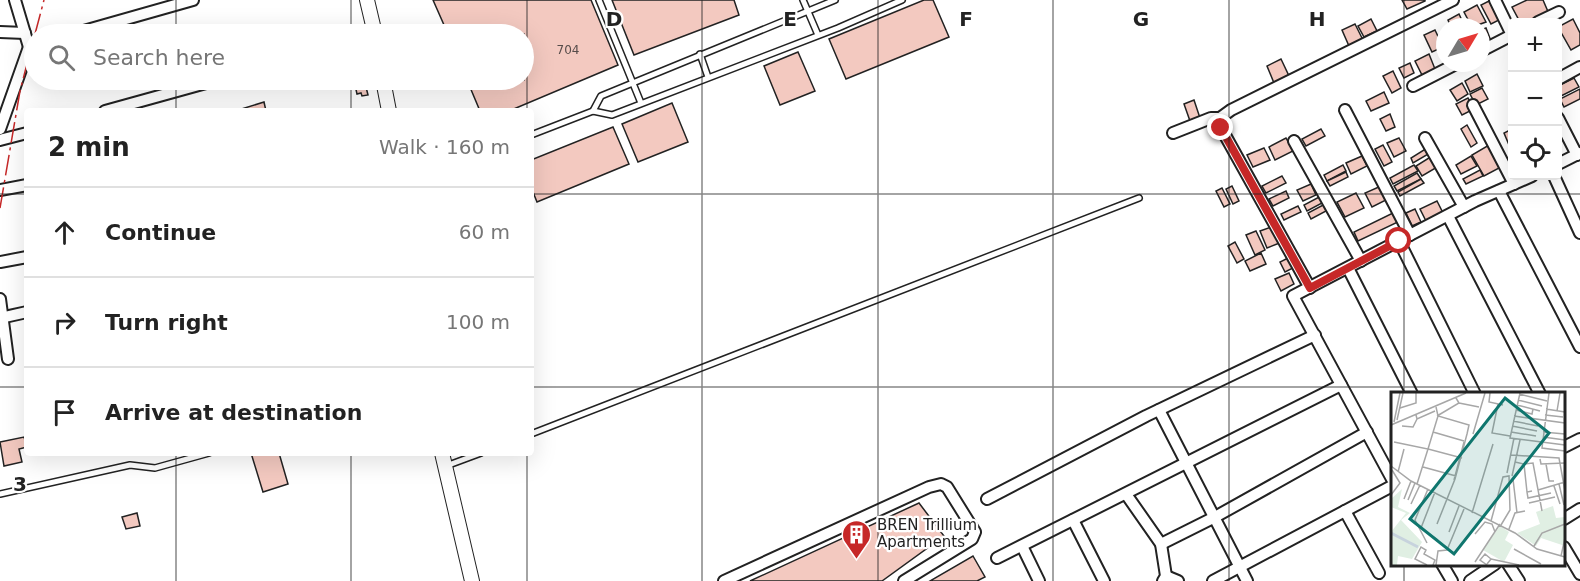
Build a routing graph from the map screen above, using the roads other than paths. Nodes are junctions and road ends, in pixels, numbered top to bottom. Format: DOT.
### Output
graph roads {
  1 [pos="15,0"];
  2 [pos="193,0"];
  3 [pos="367,0"];
  4 [pos="600,0"];
  5 [pos="803,0"];
  6 [pos="835,0"];
  7 [pos="902,0"];
  8 [pos="1453,0"];
  9 [pos="1495,0"];
  10 [pos="808,11"];
  11 [pos="1559,12"];
  12 [pos="1546,18"];
  13 [pos="108,24"];
  14 [pos="373,24"];
  15 [pos="1508,27"];
  16 [pos="24,30"];
  17 [pos="0,32"];
  18 [pos="24,33"];
  19 [pos="818,35"];
  20 [pos="1508,37"];
  21 [pos="1490,46"];
  22 [pos="700,54"];
  23 [pos="24,62"];
  24 [pos="1580,67"];
  25 [pos="1440,72"];
  26 [pos="1562,76"];
  27 [pos="708,77"];
  28 [pos="633,82"];
  29 [pos="1413,86"];
  30 [pos="181,90"];
  31 [pos="385,90"];
  32 [pos="5,101"];
  33 [pos="641,103"];
  34 [pos="1473,105"];
  35 [pos="116,108"];
  36 [pos="388,108"];
  37 [pos="1345,110"];
  38 [pos="593,111"];
  39 [pos="1220,118"];
  40 [pos="1562,126"];
  41 [pos="0,129"];
  42 [pos="1173,133"];
  43 [pos="24,134"];
  44 [pos="534,134"];
  45 [pos="1425,138"];
  46 [pos="0,141"];
  47 [pos="1294,141"];
  48 [pos="1578,154"];
  49 [pos="1562,162"];
  50 [pos="1523,180"];
  51 [pos="1556,180"];
  52 [pos="1514,184"];
  53 [pos="24,186"];
  54 [pos="0,190"];
  55 [pos="1499,191"];
  56 [pos="1139,198"];
  57 [pos="1464,207"];
  58 [pos="1448,216"];
  59 [pos="1580,233"];
  60 [pos="1410,235"];
  61 [pos="1399,241"];
  62 [pos="24,257"];
  63 [pos="1361,261"];
  64 [pos="0,262"];
  65 [pos="1348,268"];
  66 [pos="1310,288"];
  67 [pos="0,299"];
  68 [pos="24,313"];
  69 [pos="1,318"];
  70 [pos="1315,335"];
  71 [pos="1580,347"];
  72 [pos="8,358"];
  73 [pos="1341,385"];
  74 [pos="1411,392"];
  75 [pos="1474,392"];
  76 [pos="1539,392"];
  77 [pos="1159,410"];
  78 [pos="1367,432"];
  79 [pos="534,433"];
  80 [pos="1580,439"];
  81 [pos="1565,444"];
  82 [pos="198,456"];
  83 [pos="465,456"];
  84 [pos="443,460"];
  85 [pos="1187,463"];
  86 [pos="1391,477"];
  87 [pos="1391,487"];
  88 [pos="0,494"];
  89 [pos="1126,494"];
  90 [pos="987,499"];
  91 [pos="1580,508"];
  92 [pos="1345,511"];
  93 [pos="1215,517"];
  94 [pos="1565,518"];
  95 [pos="1074,520"];
  96 [pos="1161,544"];
  97 [pos="1022,546"];
  98 [pos="1565,550"];
  99 [pos="997,558"];
  100 [pos="1443,566"];
  101 [pos="1492,566"];
  102 [pos="1509,566"];
  103 [pos="1240,567"];
  104 [pos="1379,573"];
  105 [pos="1580,574"];
  106 [pos="1165,578"];
  107 [pos="472,581"];
  108 [pos="724,581"];
  109 [pos="904,581"];
  110 [pos="1040,581"];
  111 [pos="1104,581"];
  112 [pos="1178,581"];
  113 [pos="1213,581"];
  114 [pos="1247,581"];
  115 [pos="1452,581"];
  116 [pos="1470,581"];
  117 [pos="1519,581"];
  1 -- 16 [label="street"];
  2 -- 13 [label="street"];
  3 -- 14 [label="street"];
  4 -- 28 [label="lane"];
  5 -- 10 [label="lane"];
  6 -- 10 [label="lane"];
  7 -- 19 [label="lane"];
  8 -- 39 [label="street"];
  9 -- 15 [label="street"];
  10 -- 19 [label="lane"];
  10 -- 22 [label="lane"];
  11 -- 12 [label="street"];
  17 -- 18 [label="street"];
  19 -- 27 [label="lane"];
  20 -- 21 [label="street"];
  22 -- 27 [label="lane"];
  22 -- 28 [label="lane"];
  23 -- 32 [label="street"];
  24 -- 26 [label="street"];
  25 -- 29 [label="street"];
  27 -- 33 [label="lane"];
  28 -- 33 [label="lane"];
  28 -- 38 [label="lane"];
  30 -- 35 [label="street"];
  31 -- 36 [label="street"];
  32 -- 41 [label="street"];
  33 -- 38 [label="lane"];
  34 -- 52 [label="street"];
  37 -- 60 [label="street"];
  38 -- 44 [label="lane"];
  39 -- 42 [label="street"];
  39 -- 66 [label="street"];
  40 -- 48 [label="street"];
  43 -- 46 [label="street"];
  45 -- 57 [label="street"];
  47 -- 63 [label="street"];
  48 -- 49 [label="street"];
  50 -- 52 [label="street"];
  51 -- 59 [label="street"];
  52 -- 55 [label="street"];
  53 -- 54 [label="street"];
  55 -- 57 [label="street"];
  55 -- 71 [label="street"];
  56 -- 79 [label="lane"];
  57 -- 58 [label="street"];
  58 -- 60 [label="street"];
  58 -- 76 [label="street"];
  60 -- 61 [label="street"];
  61 -- 63 [label="street"];
  61 -- 75 [label="street"];
  62 -- 64 [label="street"];
  63 -- 65 [label="street"];
  65 -- 66 [label="street"];
  65 -- 74 [label="street"];
  66 -- 70 [label="street"];
  67 -- 69 [label="street"];
  68 -- 69 [label="street"];
  69 -- 72 [label="street"];
  70 -- 73 [label="street"];
  70 -- 77 [label="street"];
  73 -- 78 [label="street"];
  73 -- 85 [label="street"];
  77 -- 85 [label="street"];
  77 -- 90 [label="street"];
  78 -- 86 [label="street"];
  78 -- 93 [label="street"];
  80 -- 81 [label="street"];
  82 -- 88 [label="lane"];
  83 -- 84 [label="lane"];
  84 -- 107 [label="street"];
  85 -- 89 [label="street"];
  85 -- 93 [label="street"];
  87 -- 92 [label="street"];
  89 -- 95 [label="street"];
  89 -- 96 [label="street"];
  91 -- 94 [label="street"];
  92 -- 103 [label="street"];
  92 -- 104 [label="street"];
  93 -- 96 [label="street"];
  93 -- 103 [label="street"];
  95 -- 97 [label="street"];
  95 -- 111 [label="street"];
  96 -- 106 [label="street"];
  97 -- 99 [label="street"];
  97 -- 110 [label="street"];
  98 -- 105 [label="street"];
  100 -- 115 [label="street"];
  101 -- 116 [label="street"];
  102 -- 117 [label="street"];
  103 -- 113 [label="street"];
  103 -- 114 [label="street"];
  106 -- 112 [label="street"];
  108 -- 109 [label="street"];
}
